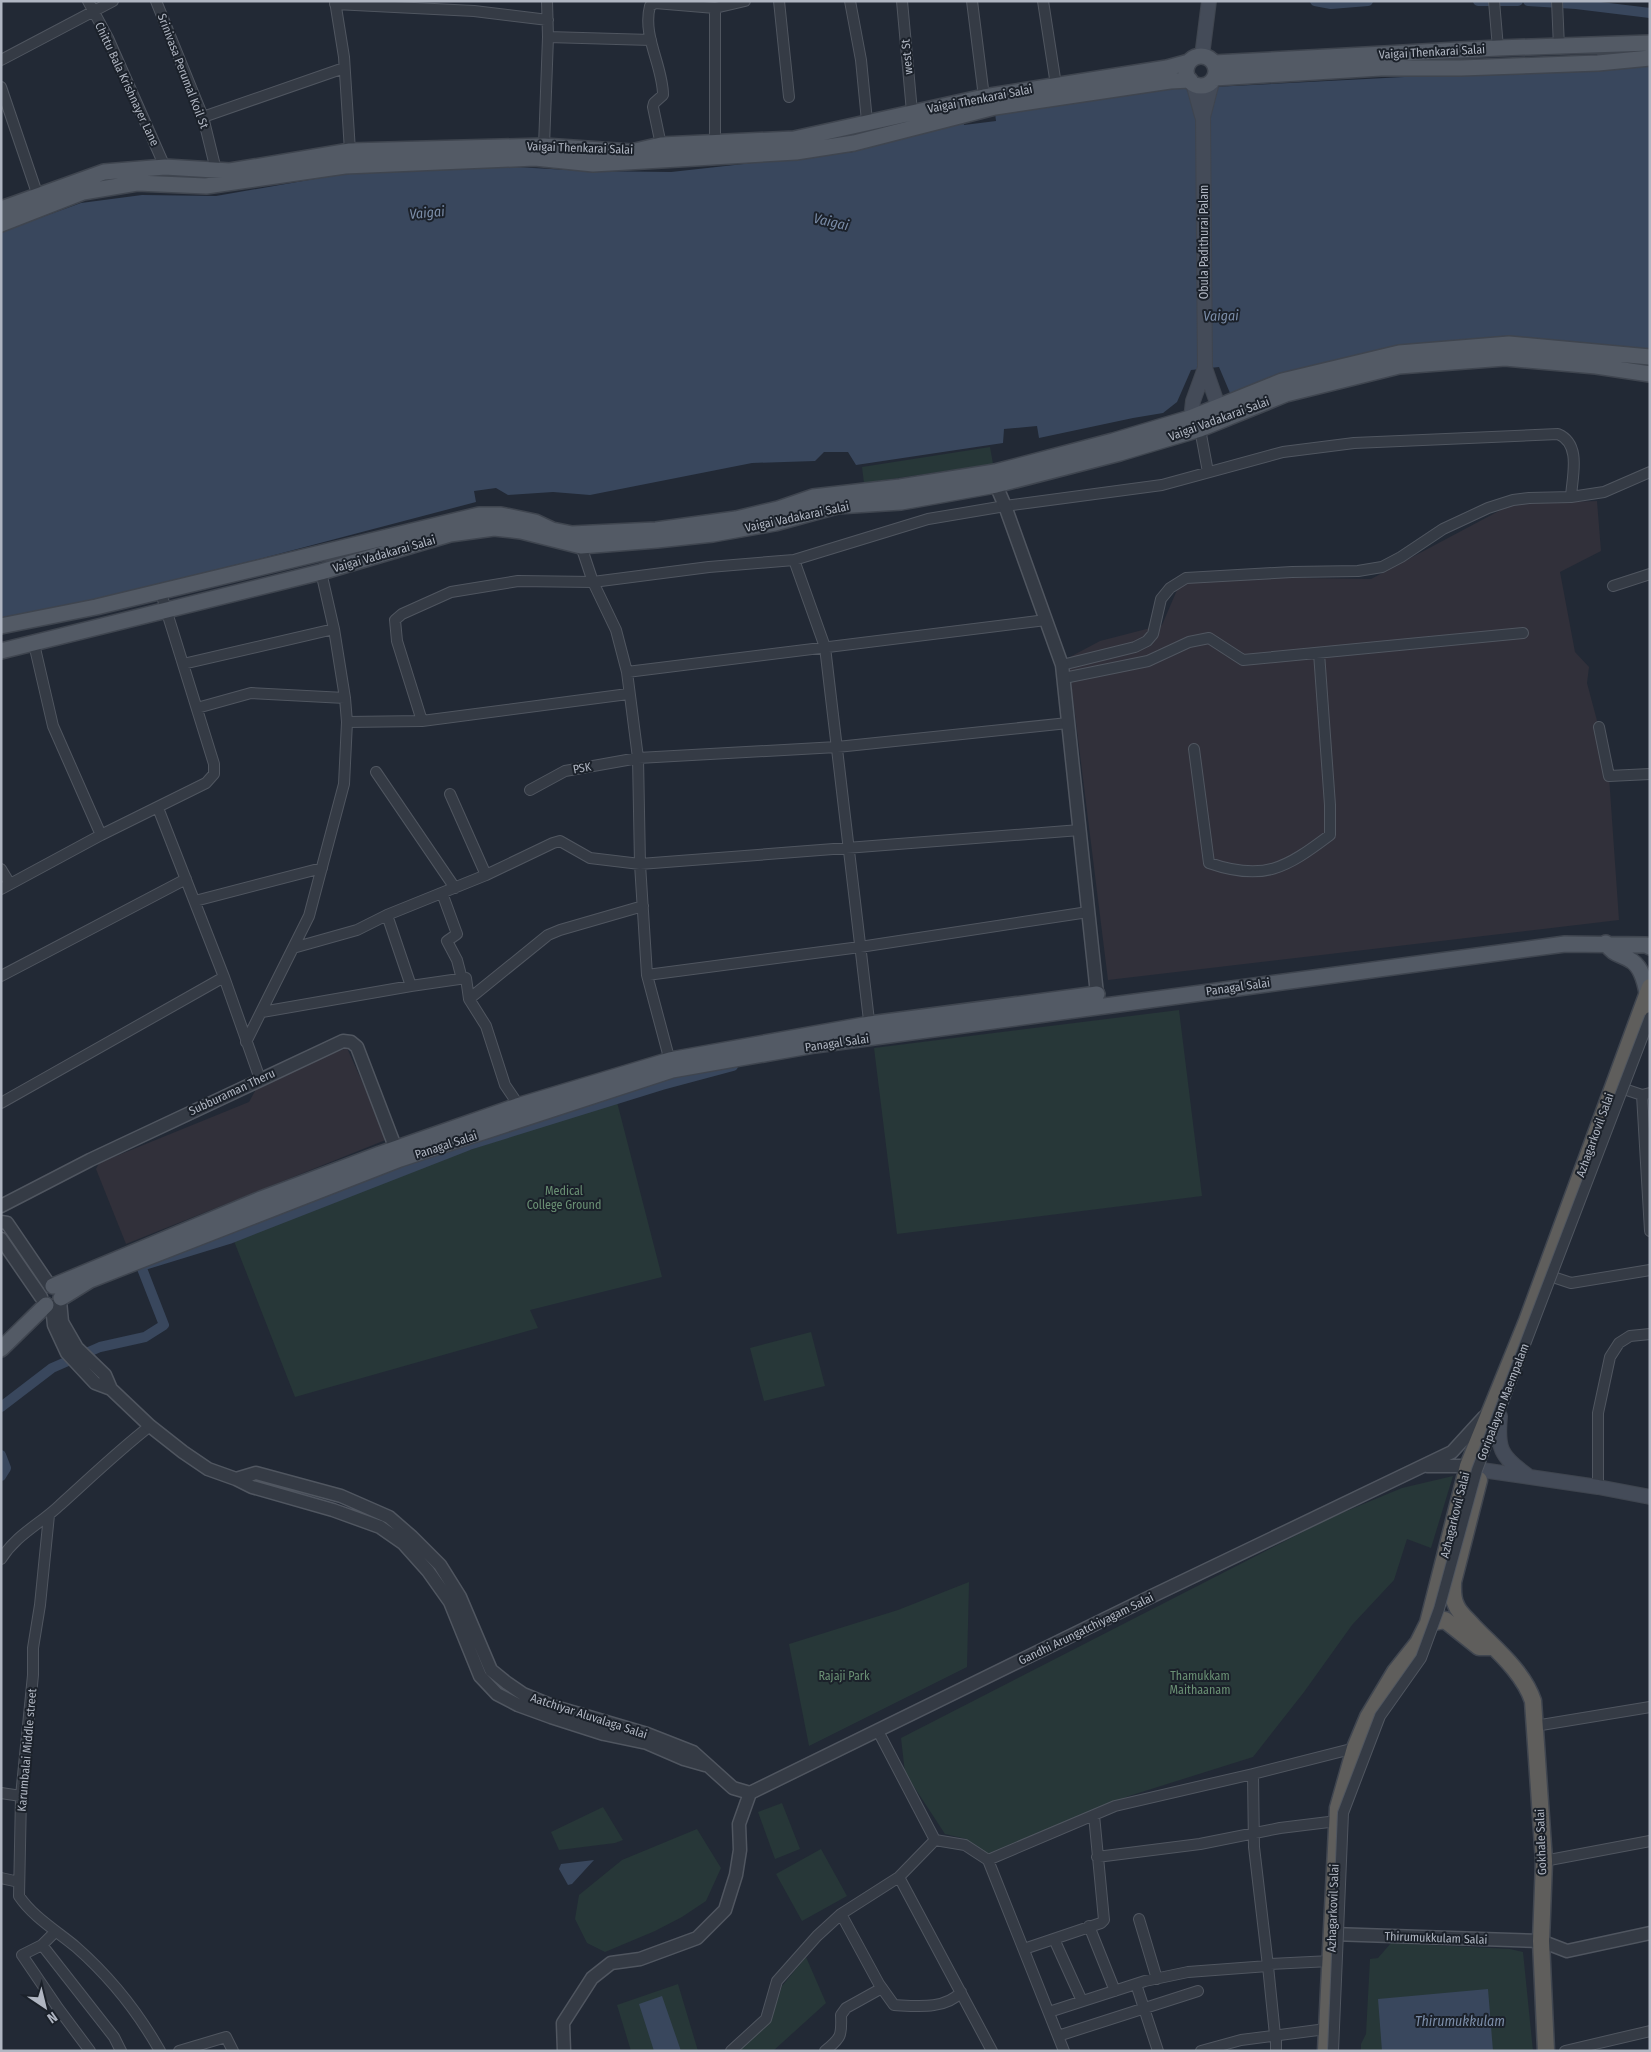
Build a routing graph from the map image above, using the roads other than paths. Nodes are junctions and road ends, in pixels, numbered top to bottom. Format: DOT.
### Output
graph roads {
  1 [pos="113,1"];
  2 [pos="547,1"];
  3 [pos="779,1"];
  4 [pos="850,1"];
  5 [pos="902,1"];
  6 [pos="972,1"];
  7 [pos="1043,1"];
  8 [pos="1209,1"];
  9 [pos="158,2"];
  10 [pos="742,2"];
  11 [pos="335,3"];
  12 [pos="687,3"];
  13 [pos="1495,4"];
  14 [pos="1557,5"];
  15 [pos="91,6"];
  16 [pos="715,8"];
  17 [pos="548,20"];
  18 [pos="548,37"];
  19 [pos="651,40"];
  20 [pos="1650,43"];
  21 [pos="1560,47"];
  22 [pos="1498,48"];
  23 [pos="1650,58"];
  24 [pos="1,60"];
  25 [pos="344,68"];
  26 [pos="1206,68"];
  27 [pos="1191,82"];
  28 [pos="1056,85"];
  29 [pos="1,87"];
  30 [pos="789,97"];
  31 [pos="984,97"];
  32 [pos="912,112"];
  33 [pos="1203,116"];
  34 [pos="203,117"];
  35 [pos="867,121"];
  36 [pos="715,143"];
  37 [pos="661,145"];
  38 [pos="544,146"];
  39 [pos="350,151"];
  40 [pos="165,167"];
  41 [pos="216,170"];
  42 [pos="38,196"];
  43 [pos="1,209"];
  44 [pos="1,224"];
  45 [pos="1650,357"];
  46 [pos="1205,368"];
  47 [pos="1650,374"];
  48 [pos="1220,409"];
  49 [pos="1193,426"];
  50 [pos="1208,472"];
  51 [pos="1650,472"];
  52 [pos="995,478"];
  53 [pos="1571,497"];
  54 [pos="1005,506"];
  55 [pos="581,546"];
  56 [pos="794,560"];
  57 [pos="321,572"];
  58 [pos="1650,574"];
  59 [pos="593,582"];
  60 [pos="1613,586"];
  61 [pos="160,590"];
  62 [pos="166,609"];
  63 [pos="1046,620"];
  64 [pos="1,626"];
  65 [pos="334,629"];
  66 [pos="1523,634"];
  67 [pos="34,644"];
  68 [pos="825,647"];
  69 [pos="1,651"];
  70 [pos="1319,652"];
  71 [pos="184,664"];
  72 [pos="1062,665"];
  73 [pos="627,672"];
  74 [pos="1064,678"];
  75 [pos="628,694"];
  76 [pos="345,698"];
  77 [pos="197,708"];
  78 [pos="422,721"];
  79 [pos="346,722"];
  80 [pos="1068,723"];
  81 [pos="1599,727"];
  82 [pos="837,747"];
  83 [pos="1194,749"];
  84 [pos="638,758"];
  85 [pos="376,772"];
  86 [pos="1650,774"];
  87 [pos="530,790"];
  88 [pos="450,794"];
  89 [pos="158,808"];
  90 [pos="1080,830"];
  91 [pos="101,836"];
  92 [pos="849,847"];
  93 [pos="640,864"];
  94 [pos="322,868"];
  95 [pos="1,869"];
  96 [pos="486,875"];
  97 [pos="186,879"];
  98 [pos="6,886"];
  99 [pos="455,888"];
  100 [pos="442,893"];
  101 [pos="195,901"];
  102 [pos="643,906"];
  103 [pos="1088,912"];
  104 [pos="387,915"];
  105 [pos="1606,943"];
  106 [pos="860,947"];
  107 [pos="1650,947"];
  108 [pos="294,948"];
  109 [pos="647,975"];
  110 [pos="1,976"];
  111 [pos="224,977"];
  112 [pos="462,979"];
  113 [pos="411,986"];
  114 [pos="1648,990"];
  115 [pos="1097,994"];
  116 [pos="469,999"];
  117 [pos="262,1012"];
  118 [pos="1650,1017"];
  119 [pos="1650,1026"];
  120 [pos="871,1031"];
  121 [pos="246,1042"];
  122 [pos="671,1065"];
  123 [pos="260,1079"];
  124 [pos="1640,1093"];
  125 [pos="1,1103"];
  126 [pos="519,1106"];
  127 [pos="528,1118"];
  128 [pos="398,1154"];
  129 [pos="1,1206"];
  130 [pos="1,1222"];
  131 [pos="1650,1231"];
  132 [pos="1,1239"];
  133 [pos="1650,1270"];
  134 [pos="1556,1278"];
  135 [pos="52,1297"];
  136 [pos="1650,1334"];
  137 [pos="1,1349"];
  138 [pos="1496,1409"];
  139 [pos="150,1426"];
  140 [pos="1422,1466"];
  141 [pos="1475,1468"];
  142 [pos="1529,1477"];
  143 [pos="1598,1487"];
  144 [pos="1650,1497"];
  145 [pos="49,1515"];
  146 [pos="1,1559"];
  147 [pos="1456,1606"];
  148 [pos="1428,1623"];
  149 [pos="1493,1647"];
  150 [pos="1650,1707"];
  151 [pos="1535,1726"];
  152 [pos="878,1731"];
  153 [pos="1355,1748"];
  154 [pos="1253,1774"];
  155 [pos="1,1793"];
  156 [pos="750,1793"];
  157 [pos="20,1796"];
  158 [pos="1094,1815"];
  159 [pos="1337,1821"];
  160 [pos="1253,1833"];
  161 [pos="936,1840"];
  162 [pos="1650,1841"];
  163 [pos="1097,1857"];
  164 [pos="988,1860"];
  165 [pos="1544,1861"];
  166 [pos="899,1877"];
  167 [pos="1,1878"];
  168 [pos="19,1882"];
  169 [pos="841,1914"];
  170 [pos="1139,1919"];
  171 [pos="1089,1926"];
  172 [pos="55,1932"];
  173 [pos="1332,1934"];
  174 [pos="1650,1934"];
  175 [pos="1054,1938"];
  176 [pos="1541,1941"];
  177 [pos="42,1944"];
  178 [pos="1024,1949"];
  179 [pos="1331,1961"];
  180 [pos="1268,1965"];
  181 [pos="1157,1979"];
  182 [pos="1136,1984"];
  183 [pos="882,1988"];
  184 [pos="1115,1991"];
  185 [pos="1198,1991"];
  186 [pos="961,1992"];
  187 [pos="1082,2001"];
  188 [pos="1143,2009"];
  189 [pos="1049,2012"];
  190 [pos="1326,2029"];
  191 [pos="1650,2031"];
  192 [pos="1276,2035"];
  193 [pos="1058,2036"];
  194 [pos="90,2051"];
  195 [pos="121,2051"];
  196 [pos="160,2051"];
  197 [pos="179,2051"];
  198 [pos="232,2051"];
  199 [pos="564,2051"];
  200 [pos="731,2051"];
  201 [pos="825,2051"];
  202 [pos="992,2051"];
  203 [pos="1064,2051"];
  204 [pos="1158,2051"];
  205 [pos="1201,2051"];
  206 [pos="1276,2051"];
  207 [pos="1326,2051"];
  208 [pos="1333,2051"];
  209 [pos="1546,2051"];
  210 [pos="1565,2051"];
  1 -- 15 [label="street"];
  2 -- 17 [label="street"];
  3 -- 30 [label="street"];
  4 -- 35 [label="street"];
  5 -- 32 [label="street, west St"];
  6 -- 31 [label="street"];
  7 -- 28 [label="street"];
  8 -- 26 [label="main road, Obula Padithurai Palam"];
  9 -- 34 [label="street, Srinivasa Perumal Koil St"];
  10 -- 16 [label="street"];
  11 -- 17 [label="street"];
  11 -- 25 [label="street"];
  12 -- 16 [label="street"];
  12 -- 19 [label="street"];
  13 -- 22 [label="street"];
  14 -- 21 [label="street"];
  15 -- 24 [label="street"];
  15 -- 40 [label="street, Chittu Bala Krishnayer Lane"];
  16 -- 36 [label="street"];
  17 -- 18 [label="street"];
  18 -- 19 [label="street"];
  18 -- 38 [label="street"];
  19 -- 37 [label="street"];
  20 -- 21 [label="main road, Vaigai Thenkarai Salai"];
  21 -- 22 [label="main road, Vaigai Thenkarai Salai"];
  22 -- 26 [label="main road, Vaigai Thenkarai Salai"];
  23 -- 26 [label="main road, Vaigai Thenkarai Salai"];
  25 -- 34 [label="street"];
  25 -- 39 [label="street"];
  26 -- 27 [label="main road, Vaigai Thenkarai Salai"];
  26 -- 27 [label="main road"];
  26 -- 28 [label="main road, Vaigai Thenkarai Salai"];
  26 -- 33 [label="main road, Obula Padithurai Palam"];
  27 -- 33 [label="main road, Obula Padithurai Palam"];
  27 -- 44 [label="main road, Vaigai Thenkarai Salai"];
  28 -- 31 [label="main road, Vaigai Thenkarai Salai"];
  29 -- 42 [label="street"];
  31 -- 32 [label="main road, Vaigai Thenkarai Salai"];
  32 -- 35 [label="main road, Vaigai Thenkarai Salai"];
  33 -- 46 [label="main road, Obula Padithurai Palam"];
  34 -- 41 [label="street, Srinivasa Perumal Koil St"];
  35 -- 36 [label="main road, Vaigai Thenkarai Salai"];
  36 -- 37 [label="main road, Vaigai Thenkarai Salai"];
  37 -- 38 [label="main road, Vaigai Thenkarai Salai"];
  38 -- 39 [label="main road, Vaigai Thenkarai Salai"];
  39 -- 41 [label="main road, Vaigai Thenkarai Salai"];
  40 -- 41 [label="main road, Vaigai Thenkarai Salai"];
  40 -- 42 [label="main road, Vaigai Thenkarai Salai"];
  42 -- 43 [label="main road, Vaigai Thenkarai Salai"];
  45 -- 48 [label="main road, Vaigai Vadakarai Salai"];
  46 -- 48 [label="main road, Obula Padithurai Palam"];
  46 -- 49 [label="main road, Obula Padithurai Palam"];
  47 -- 48 [label="main road, Vaigai Vadakarai Salai"];
  48 -- 49 [label="main road, Vaigai Vadakarai Salai"];
  49 -- 50 [label="street"];
  49 -- 52 [label="main road, Vaigai Vadakarai Salai"];
  50 -- 53 [label="street"];
  50 -- 54 [label="street"];
  51 -- 53 [label="street"];
  52 -- 54 [label="street"];
  52 -- 55 [label="main road, Vaigai Vadakarai Salai"];
  52 -- 61 [label="main road, Vaigai Vadakarai Salai"];
  53 -- 72 [label="street"];
  54 -- 56 [label="street"];
  54 -- 63 [label="street"];
  55 -- 57 [label="main road, Vaigai Vadakarai Salai"];
  55 -- 59 [label="street"];
  56 -- 59 [label="street"];
  56 -- 68 [label="street"];
  57 -- 62 [label="main road, Vaigai Vadakarai Salai"];
  57 -- 65 [label="street"];
  58 -- 60 [label="street"];
  59 -- 73 [label="street"];
  59 -- 78 [label="street"];
  61 -- 62 [label="street"];
  61 -- 64 [label="main road, Vaigai Vadakarai Salai"];
  62 -- 67 [label="main road, Vaigai Vadakarai Salai"];
  62 -- 71 [label="street"];
  63 -- 68 [label="street"];
  63 -- 72 [label="street"];
  65 -- 71 [label="street"];
  65 -- 76 [label="street"];
  66 -- 70 [label="street"];
  67 -- 69 [label="main road, Vaigai Vadakarai Salai"];
  67 -- 91 [label="street"];
  68 -- 73 [label="street"];
  68 -- 82 [label="street"];
  70 -- 74 [label="street"];
  70 -- 83 [label="street"];
  71 -- 77 [label="street"];
  72 -- 74 [label="street"];
  73 -- 75 [label="street"];
  74 -- 80 [label="street"];
  75 -- 78 [label="street"];
  75 -- 84 [label="street"];
  76 -- 77 [label="street"];
  76 -- 79 [label="street"];
  77 -- 89 [label="street"];
  78 -- 79 [label="street"];
  79 -- 94 [label="street"];
  80 -- 82 [label="street, PSK"];
  80 -- 90 [label="street"];
  81 -- 86 [label="street"];
  82 -- 84 [label="street, PSK"];
  82 -- 92 [label="street"];
  84 -- 87 [label="street, PSK"];
  84 -- 93 [label="street"];
  85 -- 99 [label="street"];
  88 -- 96 [label="street"];
  89 -- 91 [label="street"];
  89 -- 97 [label="street"];
  90 -- 92 [label="street"];
  90 -- 103 [label="street"];
  91 -- 98 [label="street"];
  92 -- 93 [label="street"];
  92 -- 106 [label="street"];
  93 -- 96 [label="street"];
  93 -- 102 [label="street"];
  94 -- 101 [label="street"];
  94 -- 108 [label="street"];
  95 -- 98 [label="street"];
  96 -- 99 [label="street"];
  97 -- 101 [label="street"];
  97 -- 110 [label="street"];
  99 -- 100 [label="street"];
  100 -- 104 [label="street"];
  100 -- 112 [label="street"];
  101 -- 111 [label="street"];
  102 -- 109 [label="street"];
  102 -- 116 [label="street"];
  103 -- 106 [label="street"];
  103 -- 115 [label="street"];
  104 -- 108 [label="street"];
  104 -- 113 [label="street"];
  105 -- 107 [label="main road, Panagal Salai"];
  105 -- 114 [label="main road"];
  105 -- 120 [label="main road, Panagal Salai"];
  106 -- 109 [label="street"];
  106 -- 120 [label="street"];
  108 -- 117 [label="street"];
  109 -- 122 [label="street"];
  111 -- 121 [label="street"];
  111 -- 125 [label="street"];
  112 -- 113 [label="street"];
  112 -- 116 [label="street"];
  113 -- 117 [label="street"];
  114 -- 138 [label="highway, Azhagarkovil Salai"];
  115 -- 120 [label="main road, Panagal Salai"];
  116 -- 126 [label="street"];
  117 -- 121 [label="street"];
  118 -- 208 [label="street, Goripalayam Maempalam, bridge"];
  119 -- 124 [label="highway, Azhagarkovil Salai"];
  120 -- 122 [label="main road, Panagal Salai"];
  121 -- 123 [label="street"];
  122 -- 126 [label="main road, Panagal Salai"];
  122 -- 127 [label="main road, Panagal Salai"];
  123 -- 128 [label="street, Subburaman Theru"];
  123 -- 129 [label="street, Subburaman Theru"];
  124 -- 131 [label="street"];
  124 -- 134 [label="highway, Azhagarkovil Salai"];
  126 -- 127 [label="street"];
  126 -- 128 [label="main road, Panagal Salai"];
  127 -- 128 [label="main road, Panagal Salai"];
  128 -- 135 [label="main road, Panagal Salai"];
  130 -- 135 [label="street"];
  132 -- 135 [label="street"];
  133 -- 134 [label="street"];
  134 -- 138 [label="highway, Azhagarkovil Salai"];
  135 -- 137 [label="main road, Panagal Salai"];
  135 -- 139 [label="street, Aatchiyar Aluvalaga Salai"];
  136 -- 143 [label="street"];
  138 -- 140 [label="street, Gandhi Arungatchiyagam Salai"];
  138 -- 141 [label="highway, Azhagarkovil Salai"];
  138 -- 142 [label="main road"];
  139 -- 145 [label="street"];
  139 -- 156 [label="street, Aatchiyar Aluvalaga Salai"];
  140 -- 141 [label="street, Gandhi Arungatchiyagam Salai"];
  140 -- 152 [label="street, Gandhi Arungatchiyagam Salai"];
  141 -- 142 [label="main road"];
  141 -- 147 [label="highway, Azhagarkovil Salai"];
  141 -- 148 [label="highway, Azhagarkovil Salai"];
  142 -- 143 [label="main road"];
  143 -- 144 [label="main road"];
  145 -- 146 [label="street"];
  145 -- 157 [label="street, Karumbalai Middle street"];
  147 -- 149 [label="highway, Gokhale Salai"];
  148 -- 149 [label="highway, Gokhale Salai"];
  148 -- 153 [label="highway, Azhagarkovil Salai"];
  149 -- 151 [label="highway, Gokhale Salai"];
  150 -- 151 [label="street"];
  151 -- 165 [label="highway, Gokhale Salai"];
  152 -- 156 [label="street, Gandhi Arungatchiyagam Salai"];
  152 -- 161 [label="street"];
  153 -- 154 [label="street"];
  153 -- 159 [label="highway, Azhagarkovil Salai"];
  154 -- 158 [label="street"];
  154 -- 160 [label="street"];
  155 -- 157 [label="street"];
  156 -- 199 [label="street"];
  157 -- 168 [label="street, Karumbalai Middle street"];
  158 -- 163 [label="street"];
  158 -- 164 [label="street"];
  159 -- 160 [label="street"];
  159 -- 173 [label="highway, Azhagarkovil Salai"];
  160 -- 163 [label="street"];
  160 -- 180 [label="street"];
  161 -- 164 [label="street"];
  161 -- 166 [label="street"];
  162 -- 165 [label="street"];
  163 -- 171 [label="street"];
  164 -- 178 [label="street"];
  165 -- 176 [label="highway, Gokhale Salai"];
  166 -- 169 [label="street"];
  166 -- 186 [label="street"];
  167 -- 168 [label="street"];
  168 -- 172 [label="street, Karumbalai Middle street"];
  169 -- 183 [label="street"];
  169 -- 200 [label="street"];
  170 -- 181 [label="street"];
  171 -- 175 [label="street"];
  171 -- 184 [label="street"];
  172 -- 177 [label="street"];
  172 -- 196 [label="street, Karumbalai Middle street"];
  173 -- 176 [label="street, Thirumukkulam Salai"];
  173 -- 179 [label="highway, Azhagarkovil Salai"];
  174 -- 176 [label="street, Thirumukkulam Salai"];
  175 -- 178 [label="street"];
  175 -- 187 [label="street"];
  176 -- 209 [label="highway, Gokhale Salai"];
  177 -- 194 [label="street"];
  177 -- 195 [label="street"];
  178 -- 189 [label="street"];
  179 -- 180 [label="street"];
  179 -- 190 [label="highway, Azhagarkovil Salai"];
  180 -- 181 [label="street"];
  180 -- 192 [label="street"];
  181 -- 182 [label="street"];
  182 -- 184 [label="street"];
  182 -- 188 [label="street"];
  183 -- 186 [label="street"];
  183 -- 201 [label="street"];
  184 -- 187 [label="street"];
  185 -- 188 [label="street"];
  186 -- 202 [label="street"];
  187 -- 189 [label="street"];
  188 -- 193 [label="street"];
  188 -- 204 [label="street"];
  189 -- 193 [label="street"];
  190 -- 192 [label="street"];
  190 -- 207 [label="highway, Azhagarkovil Salai"];
  191 -- 210 [label="street"];
  192 -- 205 [label="street"];
  192 -- 206 [label="street"];
  193 -- 203 [label="street"];
  197 -- 198 [label="street"];
}
